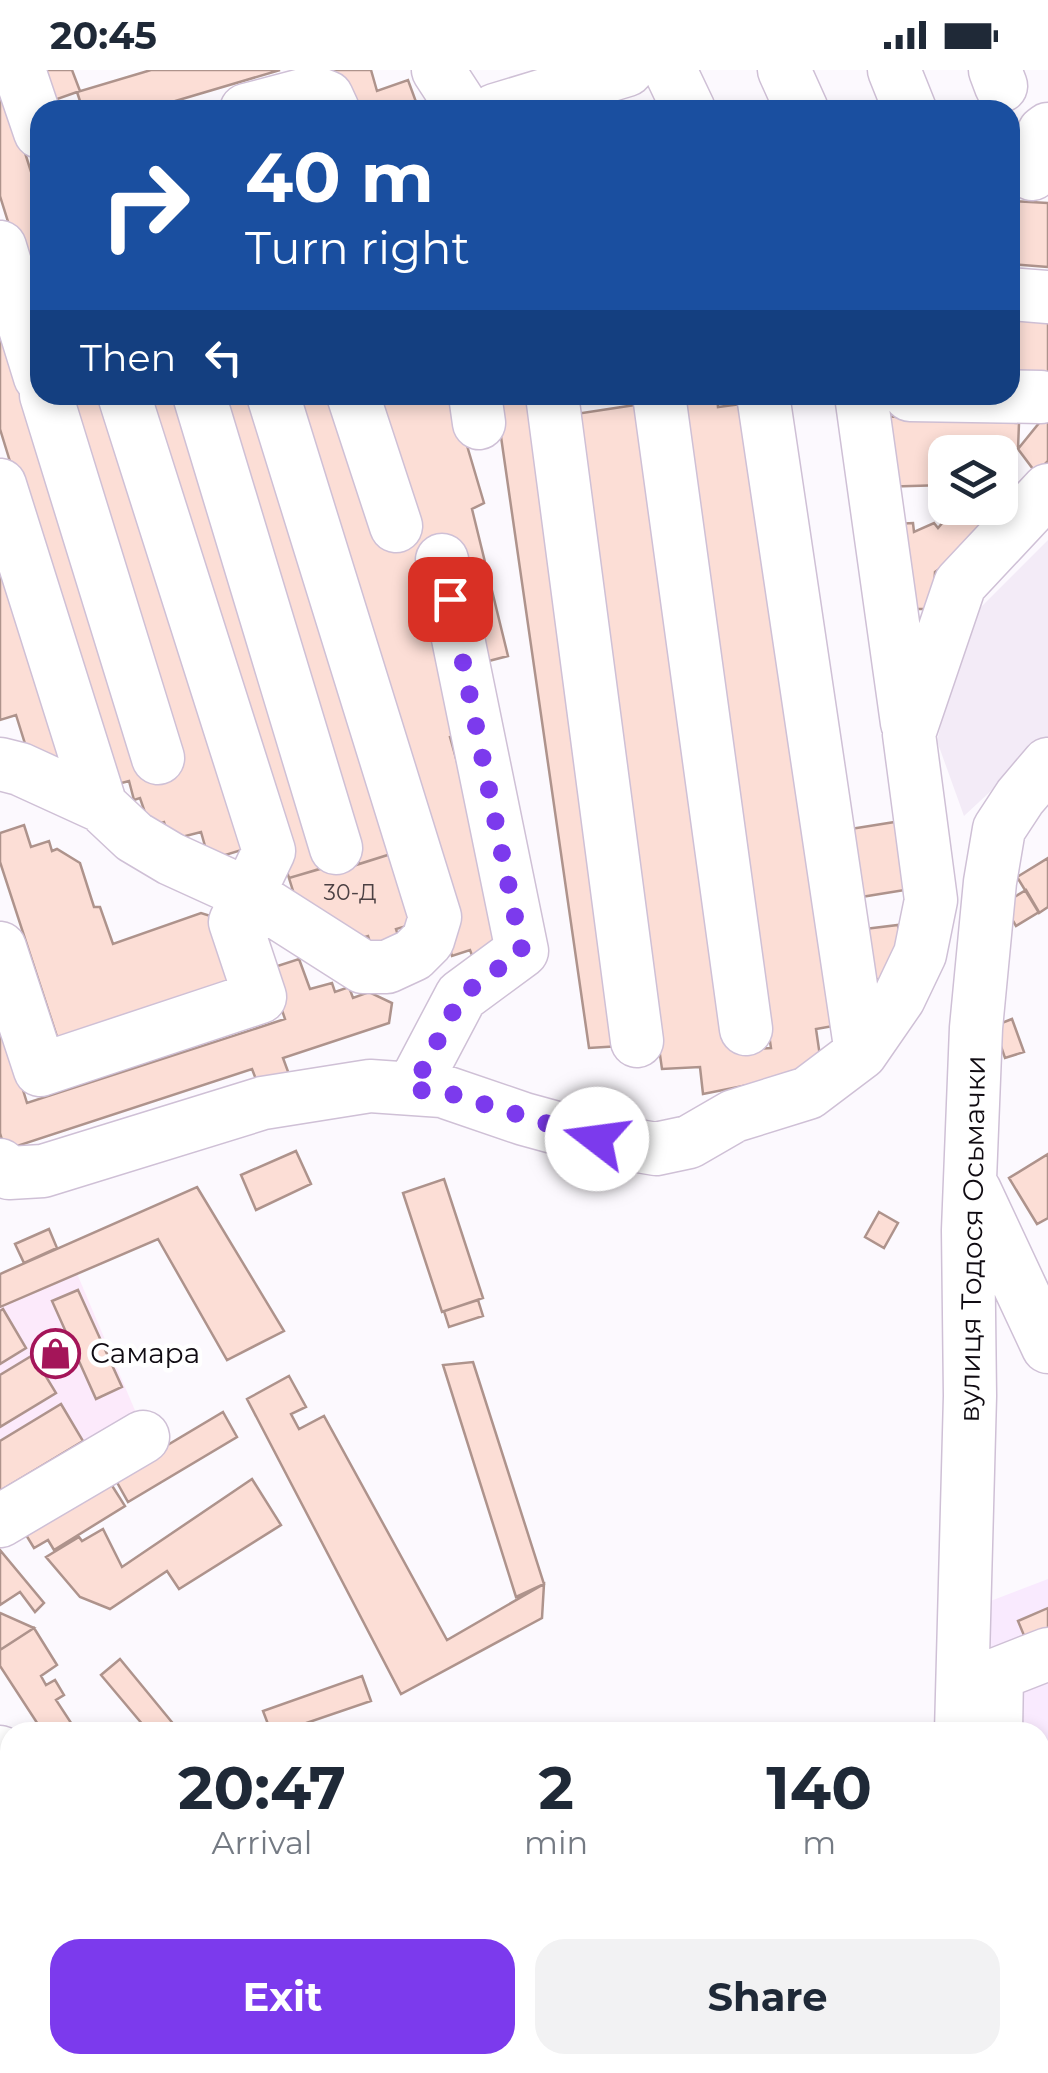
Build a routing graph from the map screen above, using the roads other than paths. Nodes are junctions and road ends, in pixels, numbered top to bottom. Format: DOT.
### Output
graph roads {
  1 [pos="19,70"];
  2 [pos="438,70"];
  3 [pos="627,70"];
  4 [pos="670,70"];
  5 [pos="784,70"];
  6 [pos="894,70"];
  7 [pos="286,100"];
  8 [pos="328,100"];
  9 [pos="486,100"];
  10 [pos="684,100"];
  11 [pos="798,100"];
  12 [pos="906,100"];
  13 [pos="30,102"];
  14 [pos="0,247"];
  15 [pos="1020,295"];
  16 [pos="1048,297"];
  17 [pos="30,344"];
  18 [pos="1020,397"];
  19 [pos="1041,397"];
  20 [pos="49,405"];
  21 [pos="127,405"];
  22 [pos="202,405"];
  23 [pos="276,405"];
  24 [pos="356,405"];
  25 [pos="553,405"];
  26 [pos="661,405"];
  27 [pos="764,405"];
  28 [pos="862,405"];
  29 [pos="0,485"];
  30 [pos="1048,490"];
  31 [pos="396,526"];
  32 [pos="442,560"];
  33 [pos="909,734"];
  34 [pos="158,758"];
  35 [pos="0,764"];
  36 [pos="1048,764"];
  37 [pos="101,806"];
  38 [pos="336,848"];
  39 [pos="250,895"];
  40 [pos="0,948"];
  41 [pos="746,1029"];
  42 [pos="637,1041"];
  43 [pos="861,1053"];
  44 [pos="412,1090"];
  45 [pos="0,1165"];
  46 [pos="970,1181"];
  47 [pos="1048,1348"];
  48 [pos="143,1436"];
  49 [pos="0,1520"];
  50 [pos="1048,1654"];
  51 [pos="961,1722"];
  52 [pos="996,1722"];
  1 -- 13 [label="street"];
  2 -- 9 [label="street"];
  3 -- 9 [label="street"];
  4 -- 10 [label="street"];
  5 -- 11 [label="street"];
  6 -- 12 [label="street"];
  7 -- 8 [label="street"];
  14 -- 17 [label="street"];
  15 -- 16 [label="street"];
  18 -- 19 [label="street"];
  20 -- 34 [label="street"];
  21 -- 39 [label="street"];
  22 -- 38 [label="street"];
  23 -- 39 [label="street"];
  24 -- 31 [label="street"];
  25 -- 42 [label="street"];
  26 -- 41 [label="street"];
  27 -- 43 [label="street"];
  28 -- 33 [label="street"];
  29 -- 37 [label="street"];
  30 -- 33 [label="street"];
  32 -- 44 [label="street"];
  33 -- 43 [label="street"];
  35 -- 37 [label="street"];
  36 -- 46 [label="street, вулиця Тодося Осьмачки"];
  37 -- 39 [label="street"];
  39 -- 40 [label="street"];
  43 -- 44 [label="street"];
  44 -- 45 [label="street"];
  46 -- 47 [label="street"];
  46 -- 51 [label="street, вулиця Тодося Осьмачки"];
  48 -- 49 [label="street"];
  50 -- 52 [label="street"];
}
